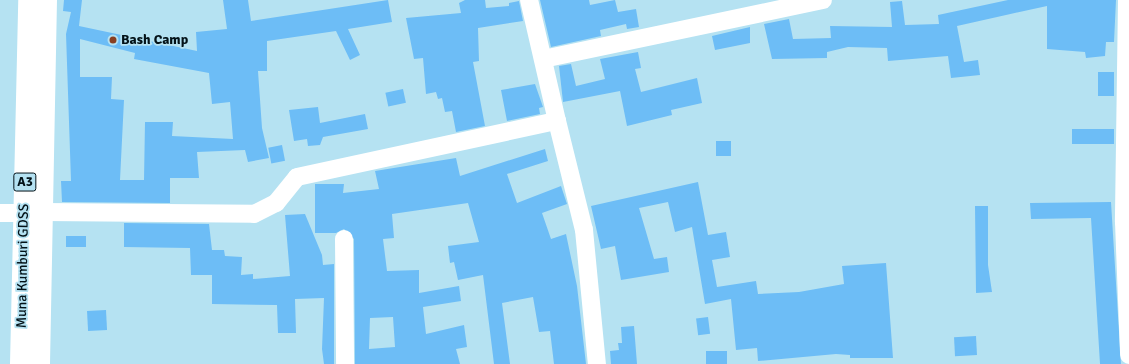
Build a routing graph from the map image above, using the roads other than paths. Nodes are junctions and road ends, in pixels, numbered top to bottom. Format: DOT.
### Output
graph roads {
  1 [pos="29,0"];
  2 [pos="46,0"];
  3 [pos="529,0"];
  4 [pos="823,0"];
  5 [pos="1127,0"];
  6 [pos="543,59"];
  7 [pos="1127,105"];
  8 [pos="557,121"];
  9 [pos="0,213"];
  10 [pos="33,213"];
  11 [pos="344,239"];
  12 [pos="1129,356"];
  13 [pos="21,364"];
  14 [pos="40,364"];
  15 [pos="345,364"];
  16 [pos="597,364"];
  1 -- 10 [label="highway, Muna Kumburi GDSS / A3"];
  2 -- 10 [label="highway, Muna Kumburi GDSS / A3"];
  3 -- 6 [label="street"];
  4 -- 6 [label="street"];
  5 -- 7 [label="street"];
  6 -- 8 [label="street"];
  7 -- 12 [label="street"];
  8 -- 10 [label="street"];
  8 -- 16 [label="street"];
  9 -- 10 [label="street"];
  10 -- 13 [label="highway, Muna Kumburi GDSS / A3"];
  10 -- 14 [label="highway, Muna Kumburi GDSS / A3"];
  11 -- 15 [label="street"];
}
